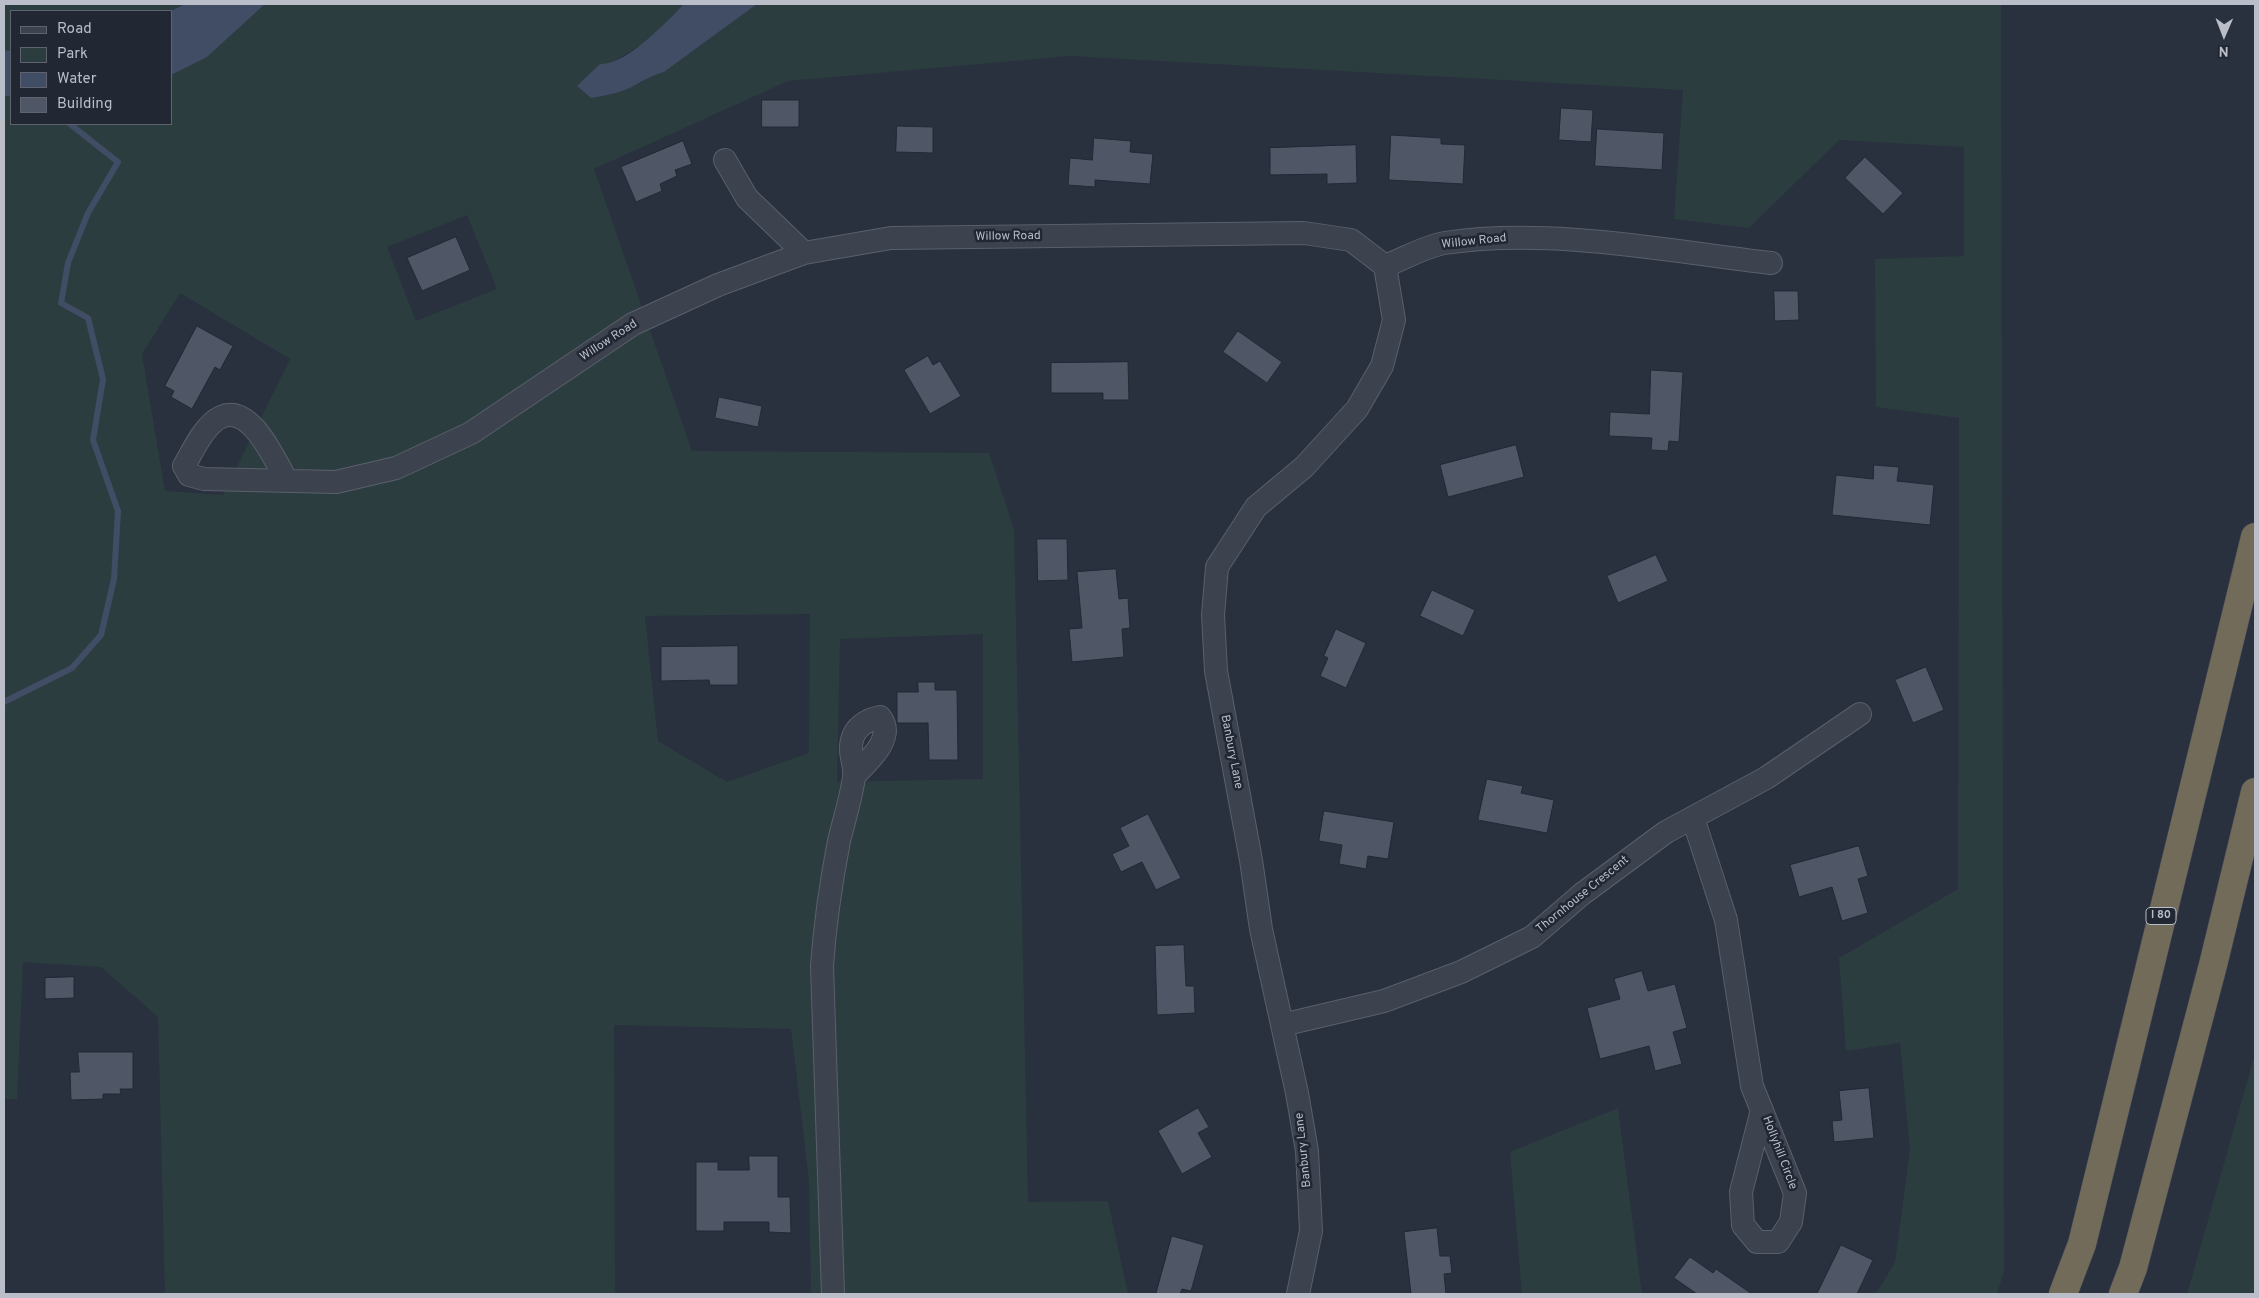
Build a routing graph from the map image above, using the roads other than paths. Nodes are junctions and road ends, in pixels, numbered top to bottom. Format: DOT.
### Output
graph roads {
  1 [pos="725,160"];
  2 [pos="804,253"];
  3 [pos="1771,264"];
  4 [pos="1385,266"];
  5 [pos="287,481"];
  6 [pos="2255,537"];
  7 [pos="1860,714"];
  8 [pos="855,775"];
  9 [pos="2255,792"];
  10 [pos="1693,818"];
  11 [pos="1282,1025"];
  12 [pos="1762,1110"];
  13 [pos="833,1294"];
  14 [pos="1298,1294"];
  15 [pos="2063,1294"];
  16 [pos="2123,1294"];
  1 -- 2 [label="street"];
  2 -- 4 [label="street, Willow Road"];
  2 -- 5 [label="street, Willow Road"];
  3 -- 4 [label="street, Willow Road"];
  4 -- 11 [label="street, Banbury Lane"];
  6 -- 15 [label="highway, I 80"];
  7 -- 10 [label="street, Thornhouse Crescent"];
  8 -- 13 [label="street"];
  9 -- 16 [label="highway"];
  10 -- 11 [label="street, Thornhouse Crescent"];
  10 -- 12 [label="street, Hollyhill Circle"];
  11 -- 14 [label="street, Banbury Lane"];
  12 -- 12 [label="street, Hollyhill Circle"];
}
